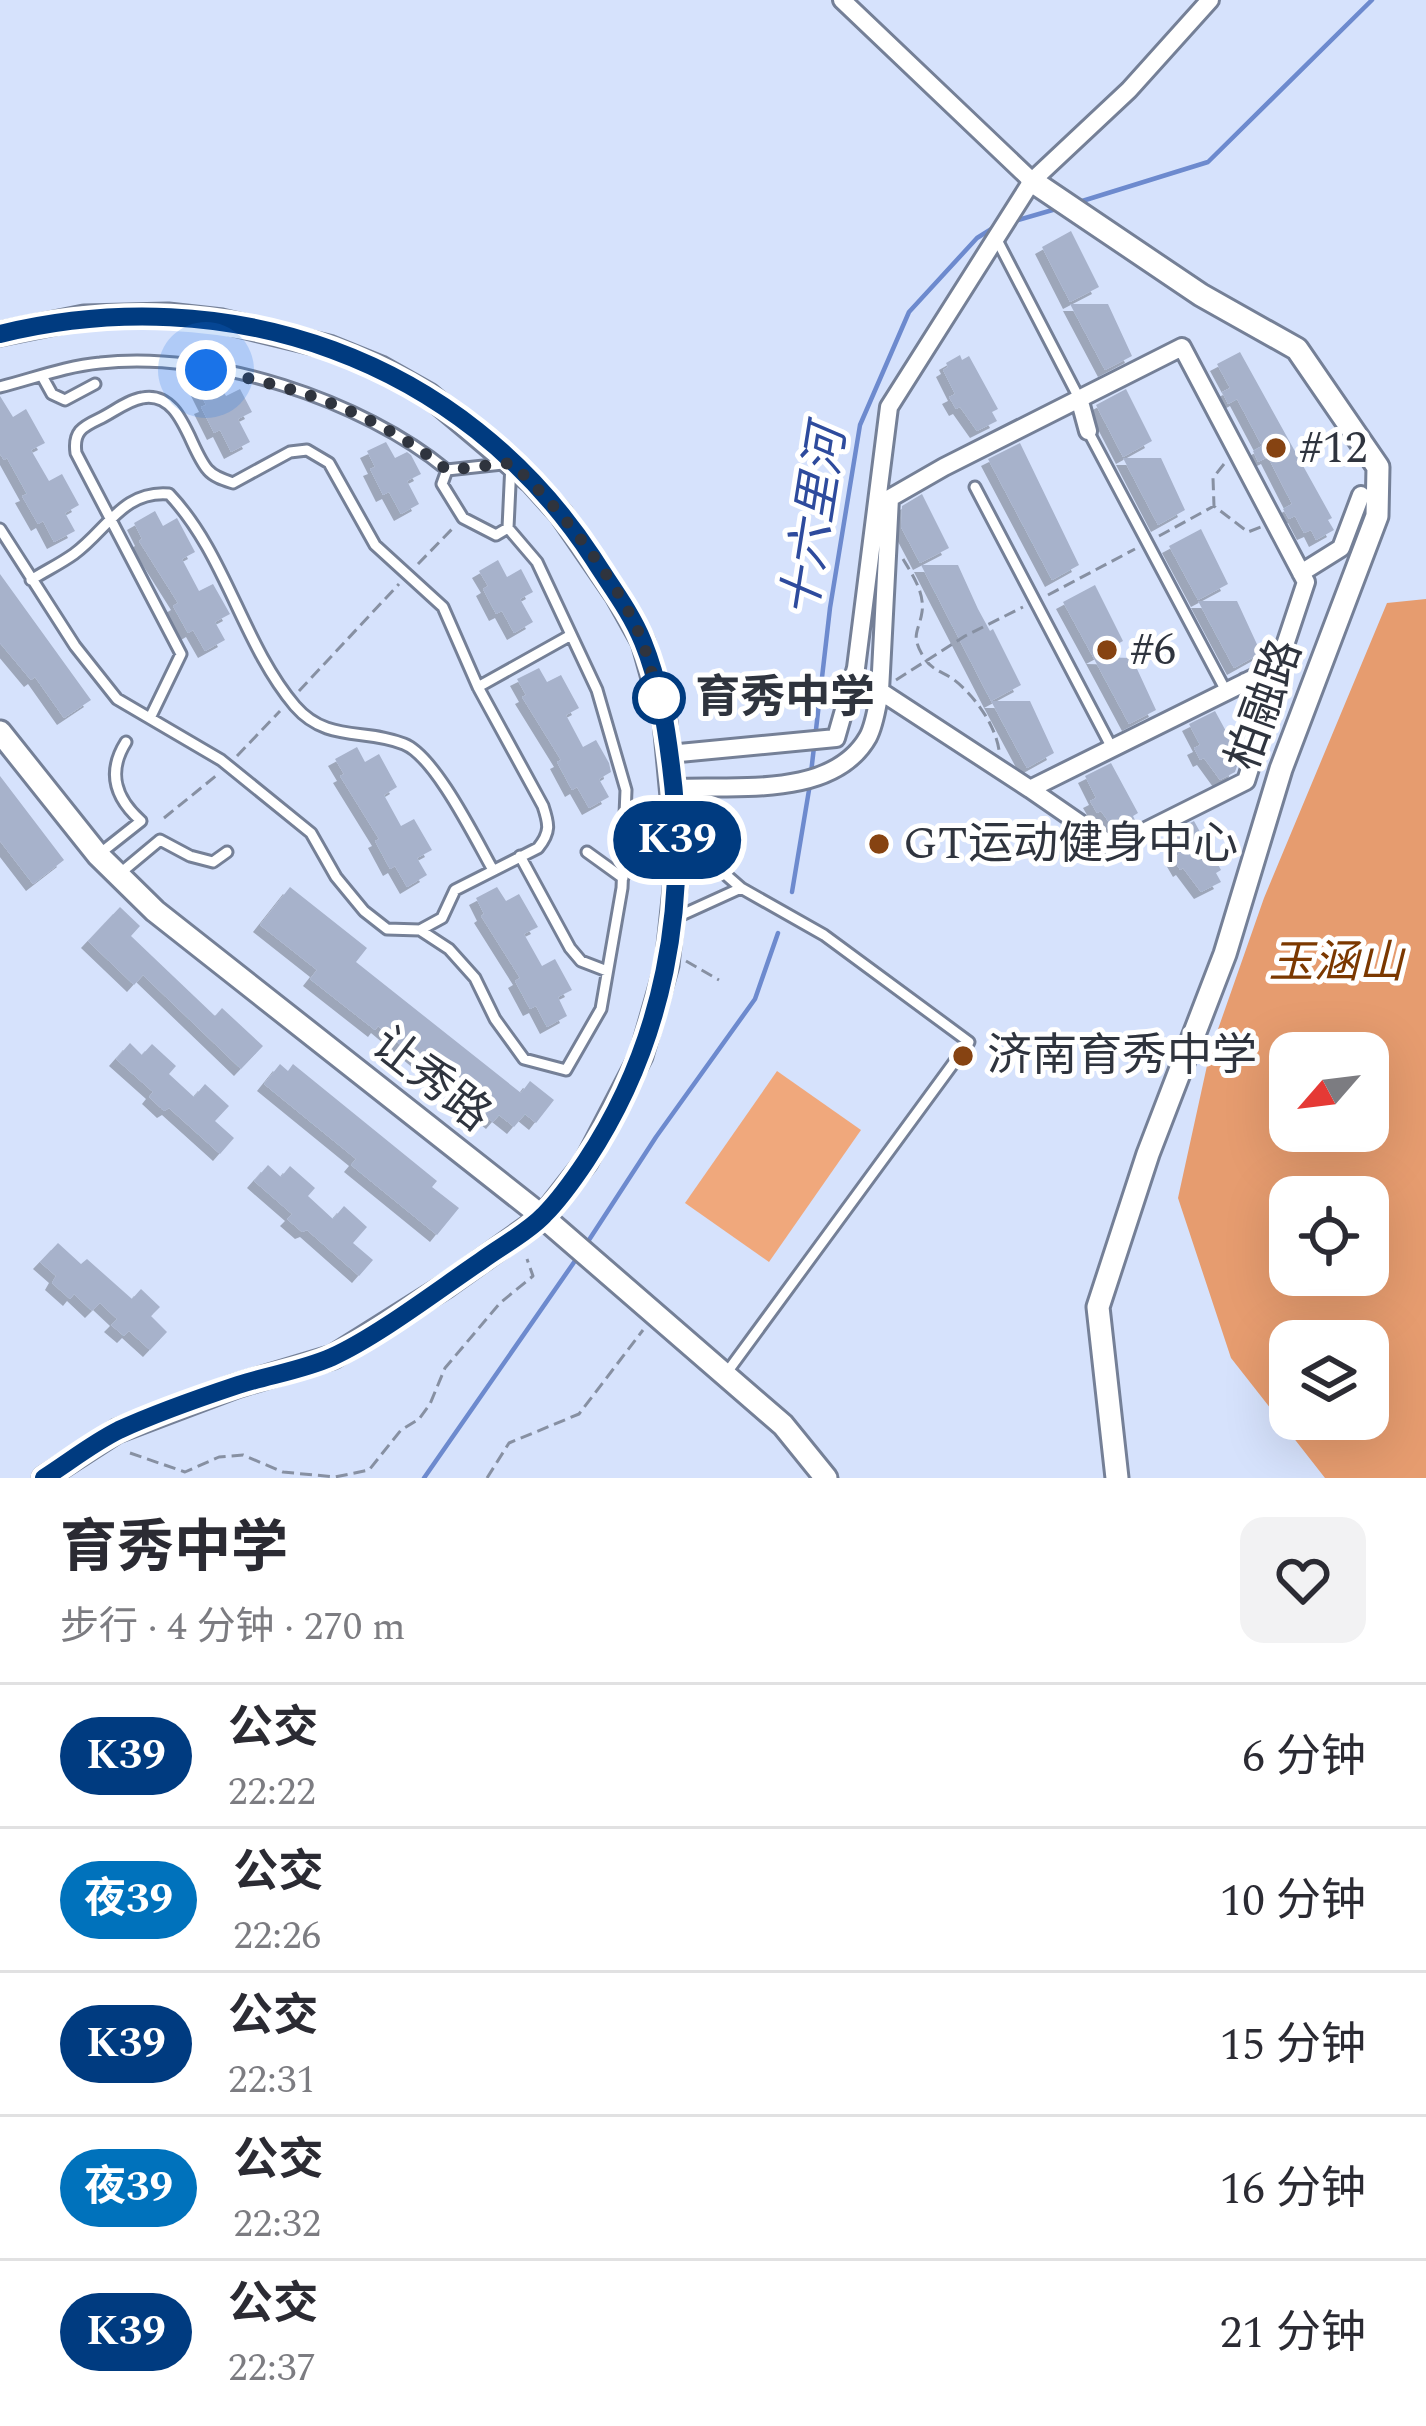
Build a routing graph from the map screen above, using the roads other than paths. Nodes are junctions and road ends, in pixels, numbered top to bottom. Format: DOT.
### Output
graph roads {
  1 [pos="842,0"];
  2 [pos="1210,0"];
  3 [pos="1032,181"];
  4 [pos="995,238"];
  5 [pos="0,334"];
  6 [pos="43,376"];
  7 [pos="95,384"];
  8 [pos="0,387"];
  9 [pos="1079,398"];
  10 [pos="1088,431"];
  11 [pos="511,463"];
  12 [pos="447,470"];
  13 [pos="975,487"];
  14 [pos="1361,495"];
  15 [pos="110,519"];
  16 [pos="508,528"];
  17 [pos="0,530"];
  18 [pos="1301,573"];
  19 [pos="32,580"];
  20 [pos="571,634"];
  21 [pos="1245,682"];
  22 [pos="478,687"];
  23 [pos="880,691"];
  24 [pos="1226,692"];
  25 [pos="150,718"];
  26 [pos="0,732"];
  27 [pos="126,742"];
  28 [pos="1112,748"];
  29 [pos="669,754"];
  30 [pos="674,788"];
  31 [pos="1030,788"];
  32 [pos="677,832"];
  33 [pos="227,852"];
  34 [pos="587,852"];
  35 [pos="98,855"];
  36 [pos="520,856"];
  37 [pos="493,870"];
  38 [pos="118,875"];
  39 [pos="622,878"];
  40 [pos="741,887"];
  41 [pos="674,919"];
  42 [pos="420,930"];
  43 [pos="608,970"];
  44 [pos="551,1224"];
  45 [pos="725,1375"];
  46 [pos="44,1478"];
  47 [pos="826,1478"];
  48 [pos="1117,1478"];
  1 -- 3 [label="street"];
  2 -- 3 [label="street"];
  3 -- 4 [label="street"];
  3 -- 48 [label="street, 柏融路"];
  4 -- 9 [label="lane"];
  4 -- 29 [label="street"];
  5 -- 11 [label="street"];
  6 -- 7 [label="lane"];
  6 -- 8 [label="lane"];
  6 -- 12 [label="lane"];
  9 -- 10 [label="street"];
  9 -- 18 [label="street"];
  9 -- 23 [label="street"];
  10 -- 24 [label="lane"];
  11 -- 12 [label="lane"];
  11 -- 16 [label="lane"];
  11 -- 29 [label="street"];
  12 -- 16 [label="lane"];
  13 -- 28 [label="lane"];
  14 -- 18 [label="street"];
  15 -- 19 [label="lane"];
  15 -- 22 [label="lane"];
  15 -- 25 [label="lane"];
  15 -- 37 [label="lane"];
  16 -- 20 [label="lane"];
  17 -- 19 [label="lane"];
  18 -- 21 [label="street"];
  19 -- 25 [label="lane"];
  20 -- 22 [label="lane"];
  20 -- 39 [label="lane"];
  21 -- 24 [label="street"];
  21 -- 31 [label="street"];
  22 -- 36 [label="lane"];
  23 -- 30 [label="street"];
  23 -- 31 [label="street"];
  24 -- 28 [label="street"];
  25 -- 42 [label="lane"];
  26 -- 35 [label="street, 让秀路"];
  27 -- 35 [label="lane"];
  28 -- 31 [label="street"];
  29 -- 30 [label="street"];
  30 -- 32 [label="street"];
  32 -- 40 [label="lane"];
  32 -- 41 [label="street"];
  33 -- 38 [label="lane"];
  34 -- 39 [label="lane"];
  35 -- 38 [label="street, 让秀路"];
  36 -- 37 [label="lane"];
  36 -- 43 [label="lane"];
  37 -- 42 [label="lane"];
  38 -- 44 [label="street, 让秀路"];
  39 -- 43 [label="lane"];
  40 -- 41 [label="lane"];
  40 -- 45 [label="lane"];
  41 -- 44 [label="street"];
  42 -- 43 [label="lane"];
  44 -- 45 [label="street, 让秀路"];
  44 -- 46 [label="street"];
  45 -- 47 [label="street, 让秀路"];
}
